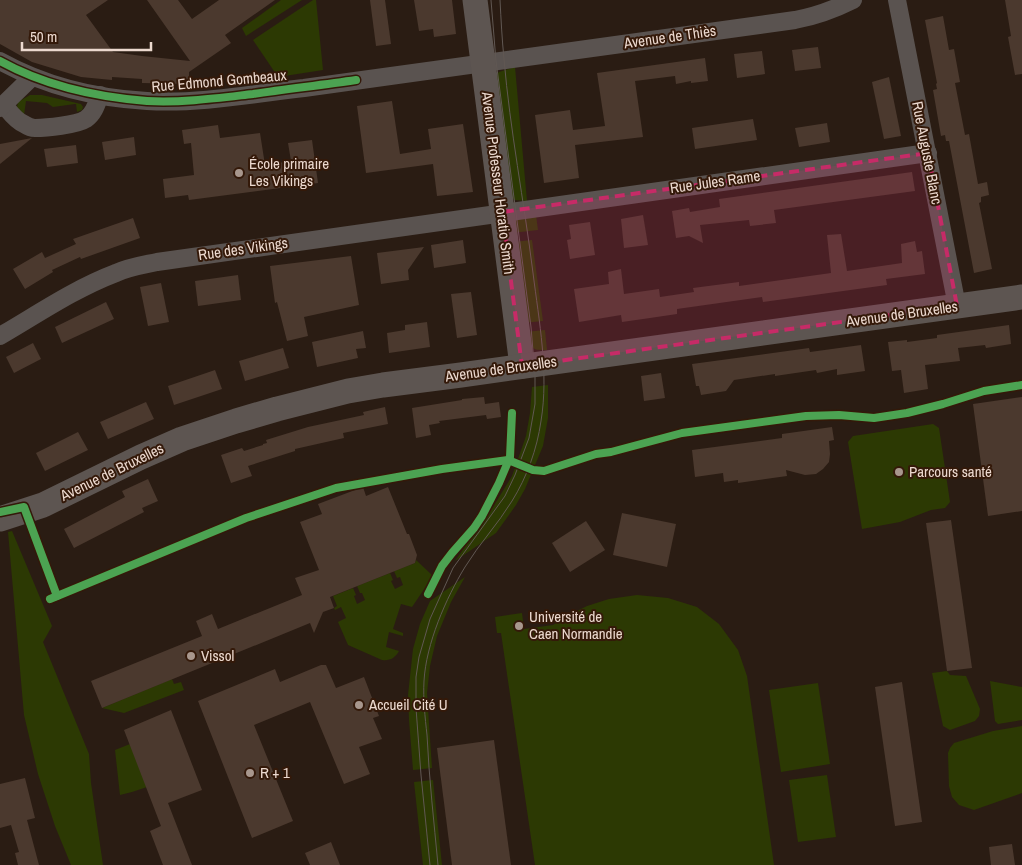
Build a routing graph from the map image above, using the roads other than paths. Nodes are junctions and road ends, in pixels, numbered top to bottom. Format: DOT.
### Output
graph roads {
  1 [pos="475,0"];
  2 [pos="853,0"];
  3 [pos="897,0"];
  4 [pos="0,62"];
  5 [pos="483,63"];
  6 [pos="32,77"];
  7 [pos="100,95"];
  8 [pos="2,106"];
  9 [pos="928,153"];
  10 [pos="502,212"];
  11 [pos="1022,297"];
  12 [pos="957,306"];
  13 [pos="0,336"];
  14 [pos="522,366"];
  15 [pos="0,519"];
  1 -- 5 [label="street, Avenue Professeur Horatio Smith"];
  2 -- 5 [label="street, Avenue de Thiès"];
  3 -- 9 [label="street, Rue Auguste Blanc"];
  4 -- 6 [label="street, Rue Edmond Gombeaux"];
  5 -- 7 [label="street, Rue Edmond Gombeaux"];
  5 -- 10 [label="street, Avenue Professeur Horatio Smith"];
  6 -- 7 [label="street, Rue Edmond Gombeaux"];
  6 -- 8 [label="street"];
  7 -- 8 [label="street"];
  9 -- 10 [label="street, Rue Jules Rame"];
  9 -- 12 [label="street, Rue Auguste Blanc"];
  10 -- 13 [label="street, Rue des Vikings"];
  10 -- 14 [label="street, Avenue Professeur Horatio Smith"];
  11 -- 12 [label="street, Avenue de Bruxelles"];
  12 -- 14 [label="street, Avenue de Bruxelles"];
  14 -- 15 [label="street, Avenue de Bruxelles"];
}
